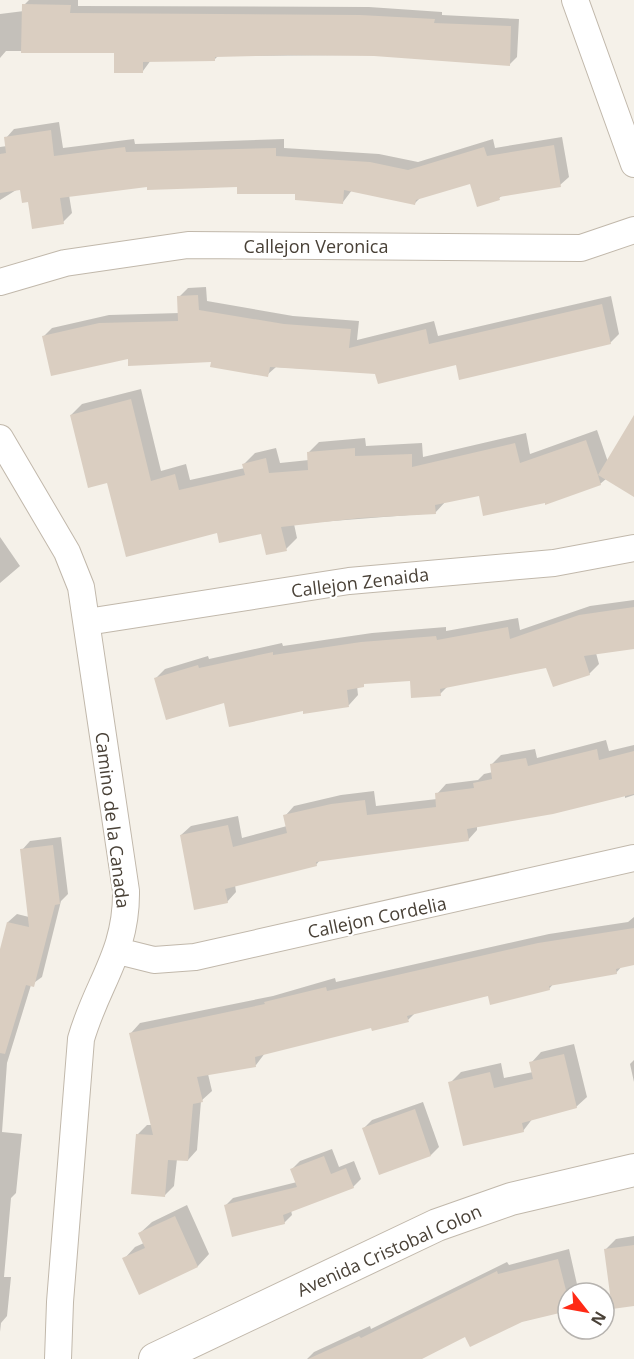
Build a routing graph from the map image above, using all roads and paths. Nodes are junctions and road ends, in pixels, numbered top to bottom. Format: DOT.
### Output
graph roads {
  1 [pos="575,0"];
  2 [pos="634,164"];
  3 [pos="634,230"];
  4 [pos="0,282"];
  5 [pos="0,438"];
  6 [pos="634,548"];
  7 [pos="87,622"];
  8 [pos="634,858"];
  9 [pos="118,951"];
  10 [pos="634,1170"];
  11 [pos="58,1359"];
  12 [pos="155,1359"];
  1 -- 2 [label="street"];
  3 -- 4 [label="street, Callejon Veronica"];
  5 -- 7 [label="street, Camino de la Canada"];
  6 -- 7 [label="street, Callejon Zenaida"];
  7 -- 9 [label="street, Camino de la Canada"];
  8 -- 9 [label="street, Callejon Cordelia"];
  9 -- 11 [label="street, Camino de la Canada"];
  10 -- 12 [label="street, Avenida Cristobal Colon"];
}
